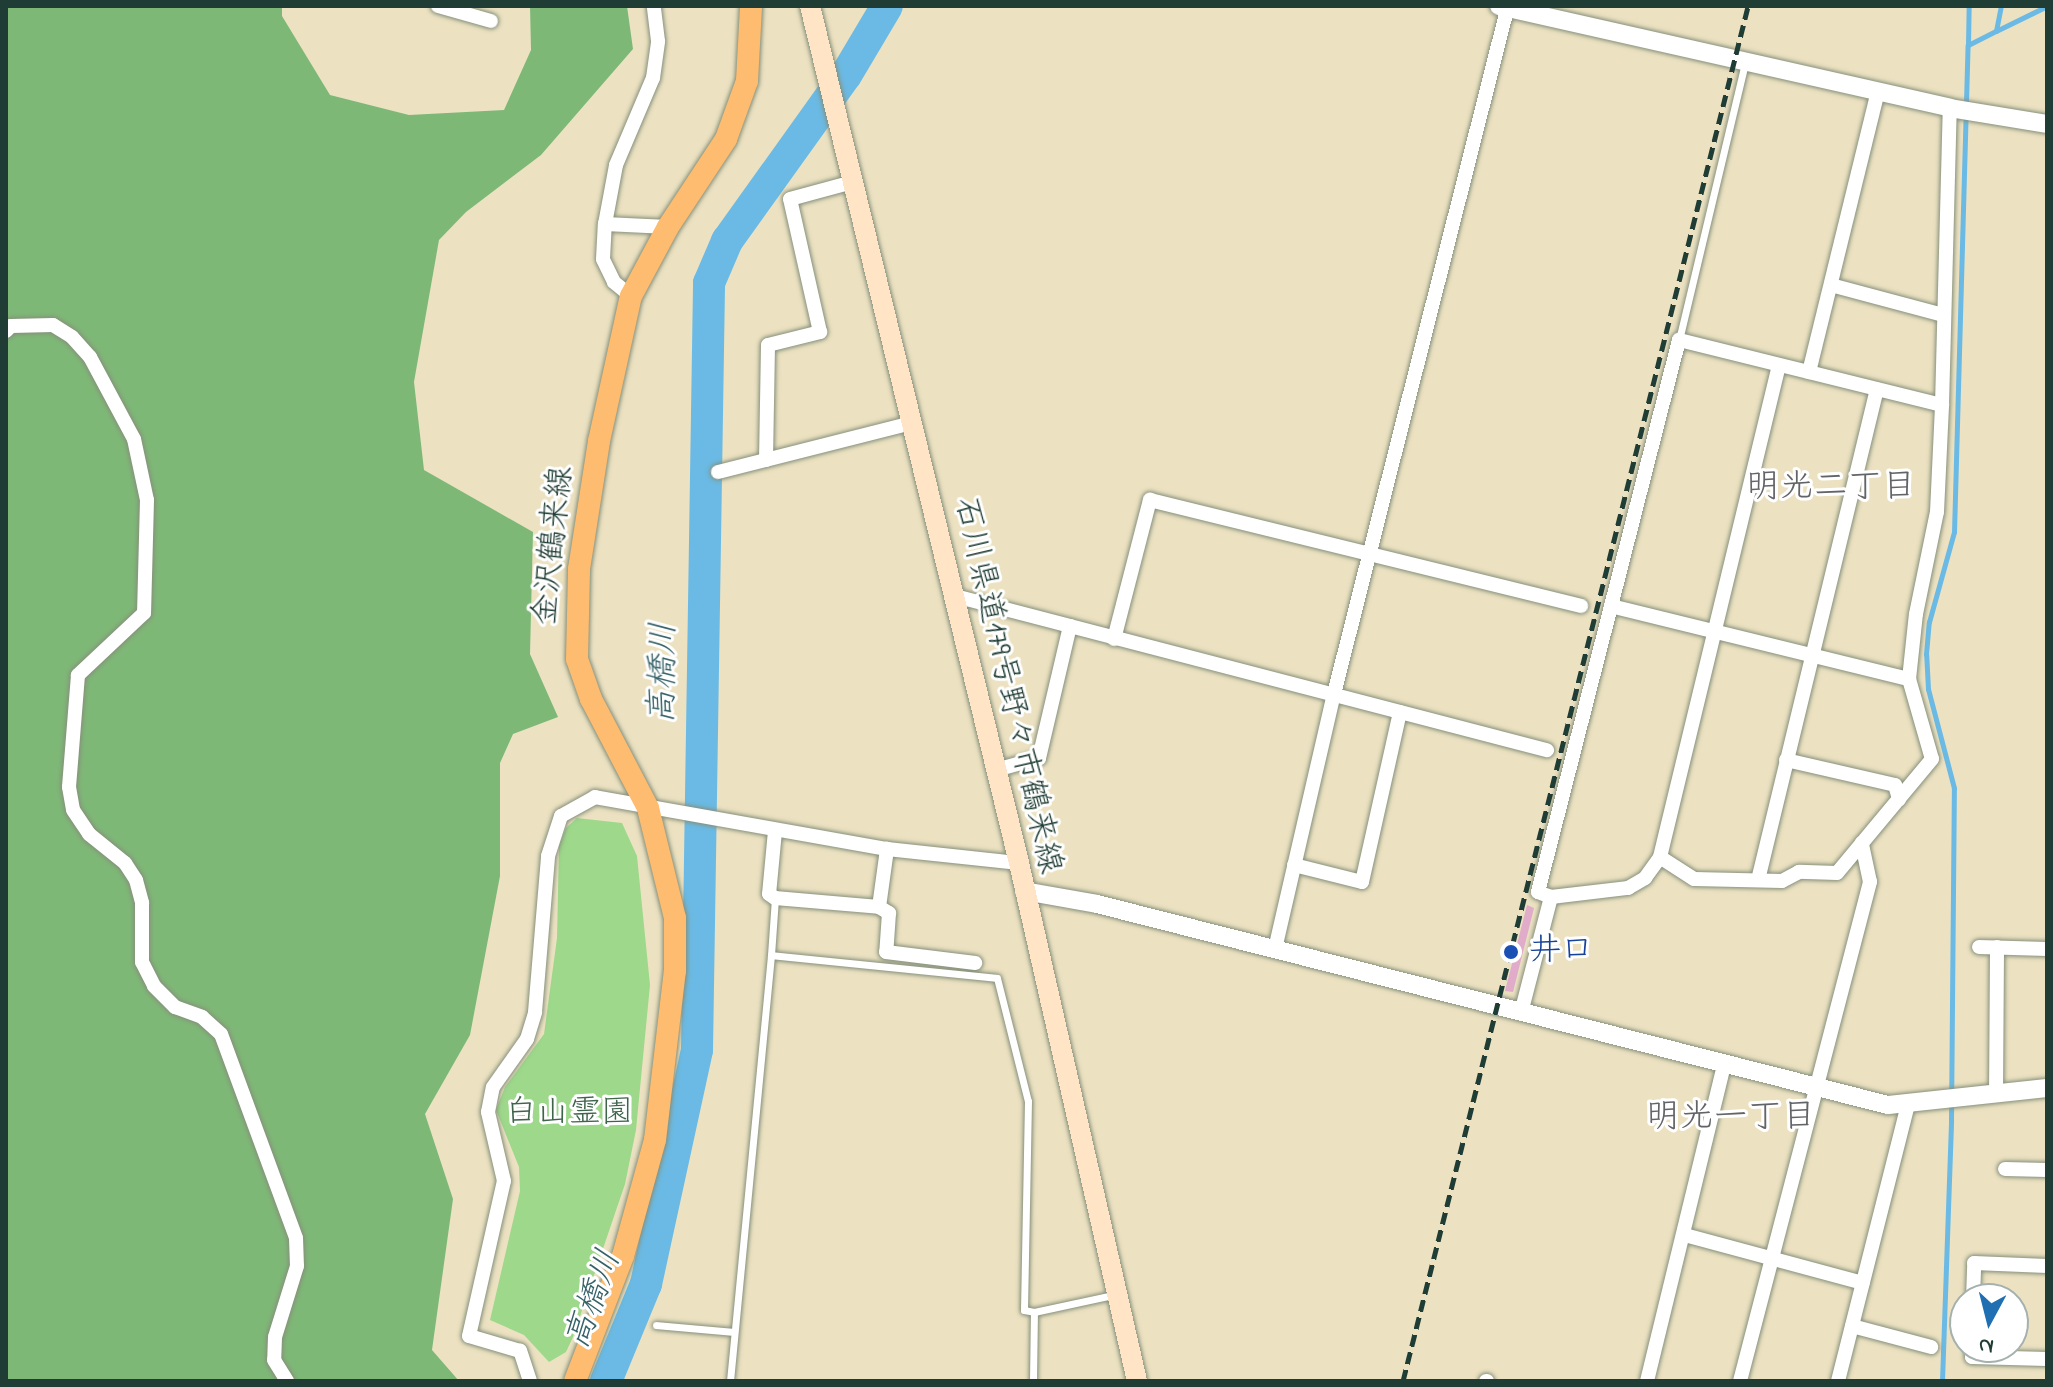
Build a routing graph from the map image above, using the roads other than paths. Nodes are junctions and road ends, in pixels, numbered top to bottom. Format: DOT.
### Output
graph roads {
  1 [pos="438,6"];
  2 [pos="654,6"];
  3 [pos="751,6"];
  4 [pos="810,6"];
  5 [pos="1505,7"];
  6 [pos="491,21"];
  7 [pos="1745,60"];
  8 [pos="1878,92"];
  9 [pos="1960,109"];
  10 [pos="2047,124"];
  11 [pos="853,182"];
  12 [pos="605,224"];
  13 [pos="668,227"];
  14 [pos="1831,285"];
  15 [pos="631,296"];
  16 [pos="1943,315"];
  17 [pos="6,331"];
  18 [pos="1679,340"];
  19 [pos="1779,365"];
  20 [pos="1809,372"];
  21 [pos="1877,389"];
  22 [pos="1942,405"];
  23 [pos="911,423"];
  24 [pos="766,460"];
  25 [pos="718,472"];
  26 [pos="1372,553"];
  27 [pos="955,596"];
  28 [pos="1581,606"];
  29 [pos="1611,606"];
  30 [pos="1070,626"];
  31 [pos="1714,631"];
  32 [pos="1114,639"];
  33 [pos="1811,655"];
  34 [pos="1909,679"];
  35 [pos="1334,694"];
  36 [pos="1400,712"];
  37 [pos="1547,750"];
  38 [pos="1786,760"];
  39 [pos="996,770"];
  40 [pos="1899,799"];
  41 [pos="648,808"];
  42 [pos="775,831"];
  43 [pos="1862,843"];
  44 [pos="887,849"];
  45 [pos="1660,857"];
  46 [pos="1019,863"];
  47 [pos="1294,865"];
  48 [pos="1758,880"];
  49 [pos="1024,891"];
  50 [pos="1551,897"];
  51 [pos="775,898"];
  52 [pos="879,907"];
  53 [pos="1979,947"];
  54 [pos="1997,947"];
  55 [pos="1275,949"];
  56 [pos="2047,949"];
  57 [pos="771,955"];
  58 [pos="975,963"];
  59 [pos="1521,1013"];
  60 [pos="1724,1064"];
  61 [pos="1819,1087"];
  62 [pos="2047,1088"];
  63 [pos="1996,1095"];
  64 [pos="1908,1105"];
  65 [pos="2005,1169"];
  66 [pos="2047,1170"];
  67 [pos="1685,1235"];
  68 [pos="1771,1258"];
  69 [pos="2047,1266"];
  70 [pos="1863,1283"];
  71 [pos="1973,1283"];
  72 [pos="1121,1293"];
  73 [pos="1034,1312"];
  74 [pos="656,1325"];
  75 [pos="1852,1326"];
  76 [pos="734,1332"];
  77 [pos="1931,1347"];
  78 [pos="287,1381"];
  79 [pos="530,1381"];
  80 [pos="575,1381"];
  81 [pos="730,1381"];
  82 [pos="1033,1381"];
  83 [pos="1137,1381"];
  84 [pos="1647,1381"];
  85 [pos="1740,1381"];
  86 [pos="1838,1381"];
  1 -- 6 [label="street"];
  2 -- 12 [label="street"];
  3 -- 13 [label="main road, 金沢鶴来線"];
  4 -- 11 [label="main road, 石川県道179号野々市鶴来線"];
  5 -- 7 [label="street"];
  5 -- 26 [label="street"];
  7 -- 8 [label="street"];
  7 -- 18 [label="lane"];
  8 -- 9 [label="street"];
  8 -- 14 [label="street"];
  9 -- 10 [label="street"];
  9 -- 16 [label="street"];
  11 -- 23 [label="main road, 石川県道179号野々市鶴来線"];
  11 -- 24 [label="street"];
  12 -- 13 [label="street"];
  12 -- 15 [label="street"];
  13 -- 15 [label="main road, 金沢鶴来線"];
  14 -- 16 [label="street"];
  14 -- 20 [label="street"];
  15 -- 41 [label="main road, 金沢鶴来線"];
  16 -- 22 [label="street"];
  17 -- 78 [label="street"];
  18 -- 19 [label="street"];
  18 -- 29 [label="street"];
  19 -- 20 [label="street"];
  19 -- 31 [label="street"];
  20 -- 21 [label="street"];
  21 -- 22 [label="street"];
  21 -- 33 [label="street"];
  22 -- 34 [label="street"];
  23 -- 24 [label="street"];
  23 -- 27 [label="main road, 石川県道179号野々市鶴来線"];
  24 -- 25 [label="street"];
  26 -- 28 [label="street"];
  26 -- 32 [label="street"];
  26 -- 35 [label="street"];
  27 -- 30 [label="street"];
  27 -- 39 [label="main road, 石川県道179号野々市鶴来線"];
  29 -- 31 [label="street"];
  29 -- 50 [label="street"];
  30 -- 32 [label="street"];
  30 -- 39 [label="street"];
  31 -- 33 [label="street"];
  31 -- 45 [label="street"];
  32 -- 35 [label="street"];
  33 -- 34 [label="street"];
  33 -- 38 [label="street"];
  34 -- 40 [label="street"];
  35 -- 36 [label="street"];
  35 -- 47 [label="street"];
  36 -- 37 [label="street"];
  36 -- 47 [label="street"];
  38 -- 40 [label="street"];
  38 -- 48 [label="street"];
  39 -- 46 [label="main road, 石川県道179号野々市鶴来線"];
  40 -- 43 [label="street"];
  41 -- 42 [label="street"];
  41 -- 79 [label="street"];
  41 -- 80 [label="main road, 金沢鶴来線"];
  42 -- 44 [label="street"];
  42 -- 51 [label="street"];
  43 -- 48 [label="street"];
  43 -- 61 [label="street"];
  44 -- 46 [label="street"];
  44 -- 52 [label="street"];
  45 -- 48 [label="street"];
  45 -- 50 [label="street"];
  46 -- 49 [label="main road, 石川県道179号野々市鶴来線"];
  47 -- 55 [label="street"];
  49 -- 55 [label="street"];
  49 -- 72 [label="main road, 石川県道179号野々市鶴来線"];
  50 -- 59 [label="street"];
  51 -- 52 [label="street"];
  51 -- 57 [label="lane"];
  52 -- 58 [label="street"];
  53 -- 54 [label="street"];
  54 -- 56 [label="street"];
  54 -- 63 [label="street"];
  55 -- 59 [label="street"];
  57 -- 73 [label="lane"];
  57 -- 76 [label="lane"];
  59 -- 60 [label="street"];
  60 -- 61 [label="street"];
  60 -- 67 [label="street"];
  61 -- 64 [label="street"];
  61 -- 68 [label="street"];
  62 -- 63 [label="street"];
  63 -- 64 [label="street"];
  64 -- 70 [label="street"];
  65 -- 66 [label="street"];
  67 -- 68 [label="street"];
  67 -- 84 [label="street"];
  68 -- 70 [label="street"];
  68 -- 85 [label="street"];
  69 -- 71 [label="street"];
  70 -- 75 [label="street"];
  72 -- 73 [label="lane"];
  72 -- 83 [label="main road, 石川県道179号野々市鶴来線"];
  73 -- 82 [label="lane"];
  74 -- 76 [label="lane"];
  75 -- 77 [label="street"];
  75 -- 86 [label="street"];
  76 -- 81 [label="lane"];
}
